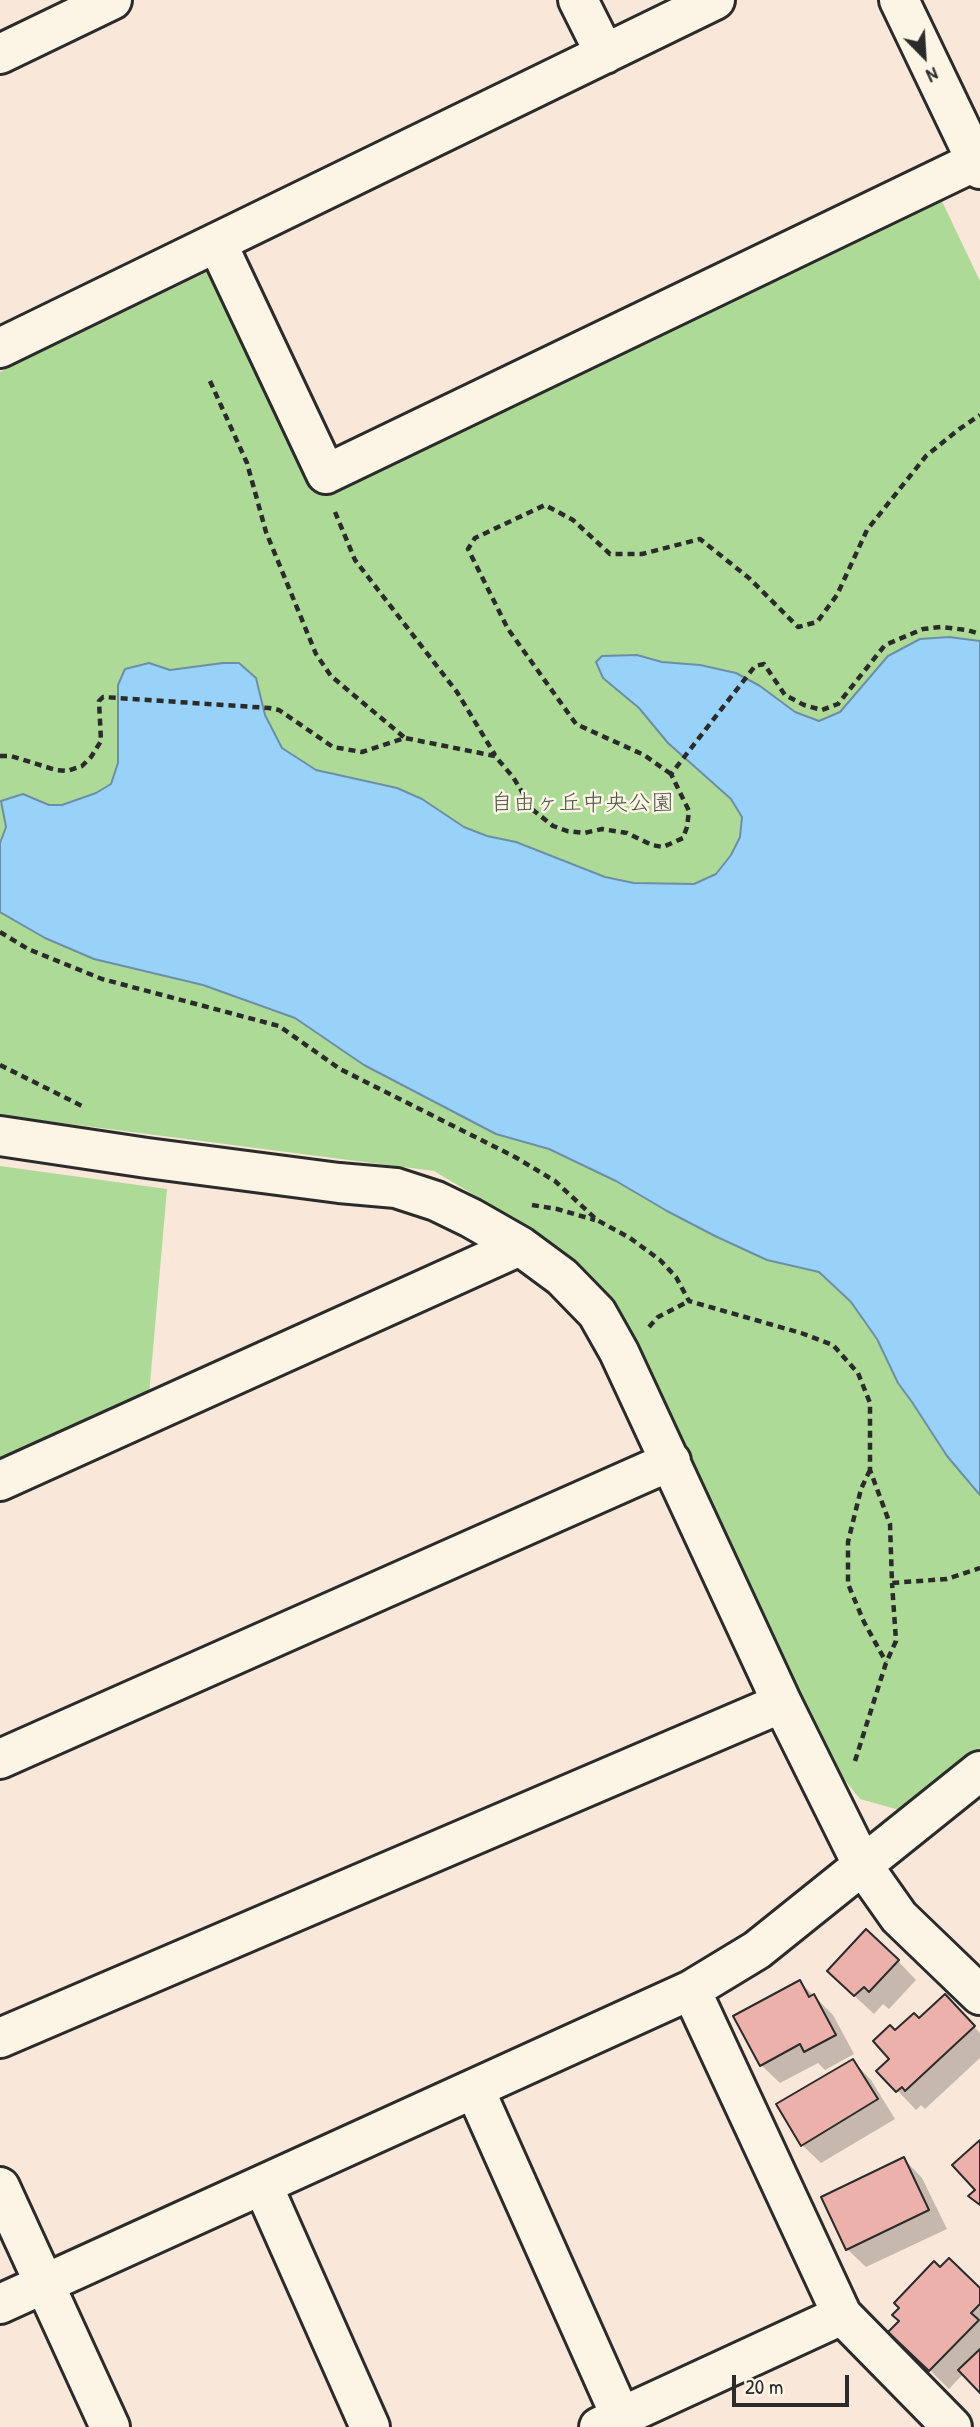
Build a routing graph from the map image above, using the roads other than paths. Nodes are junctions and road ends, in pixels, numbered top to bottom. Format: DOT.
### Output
graph roads {
  1 [pos="112,0"];
  2 [pos="578,0"];
  3 [pos="715,0"];
  4 [pos="899,0"];
  5 [pos="0,54"];
  6 [pos="605,54"];
  7 [pos="978,165"];
  8 [pos="218,243"];
  9 [pos="0,348"];
  10 [pos="0,1136"];
  11 [pos="520,1247"];
  12 [pos="671,1461"];
  13 [pos="0,1480"];
  14 [pos="782,1703"];
  15 [pos="0,1759"];
  16 [pos="980,1771"];
  17 [pos="863,1866"];
  18 [pos="691,1990"];
  19 [pos="980,1995"];
  20 [pos="0,2038"];
  21 [pos="475,2090"];
  22 [pos="263,2186"];
  23 [pos="0,2187"];
  24 [pos="46,2284"];
  25 [pos="0,2304"];
  26 [pos="842,2315"];
  27 [pos="610,2422"];
  28 [pos="110,2427"];
  29 [pos="370,2427"];
  30 [pos="952,2427"];
  1 -- 5 [label="street"];
  2 -- 6 [label="street"];
  3 -- 6 [label="street"];
  4 -- 7 [label="street"];
  6 -- 8 [label="street"];
  7 -- 8 [label="street"];
  8 -- 9 [label="street"];
  10 -- 11 [label="street"];
  11 -- 12 [label="street"];
  11 -- 13 [label="street"];
  12 -- 14 [label="street"];
  12 -- 15 [label="street"];
  14 -- 17 [label="street"];
  14 -- 20 [label="street"];
  16 -- 17 [label="street"];
  17 -- 18 [label="street"];
  17 -- 19 [label="street"];
  18 -- 21 [label="street"];
  18 -- 26 [label="street"];
  21 -- 22 [label="street"];
  21 -- 27 [label="street"];
  22 -- 24 [label="street"];
  22 -- 29 [label="street"];
  23 -- 24 [label="street"];
  24 -- 25 [label="street"];
  24 -- 28 [label="street"];
  26 -- 27 [label="street"];
  26 -- 30 [label="street"];
}
